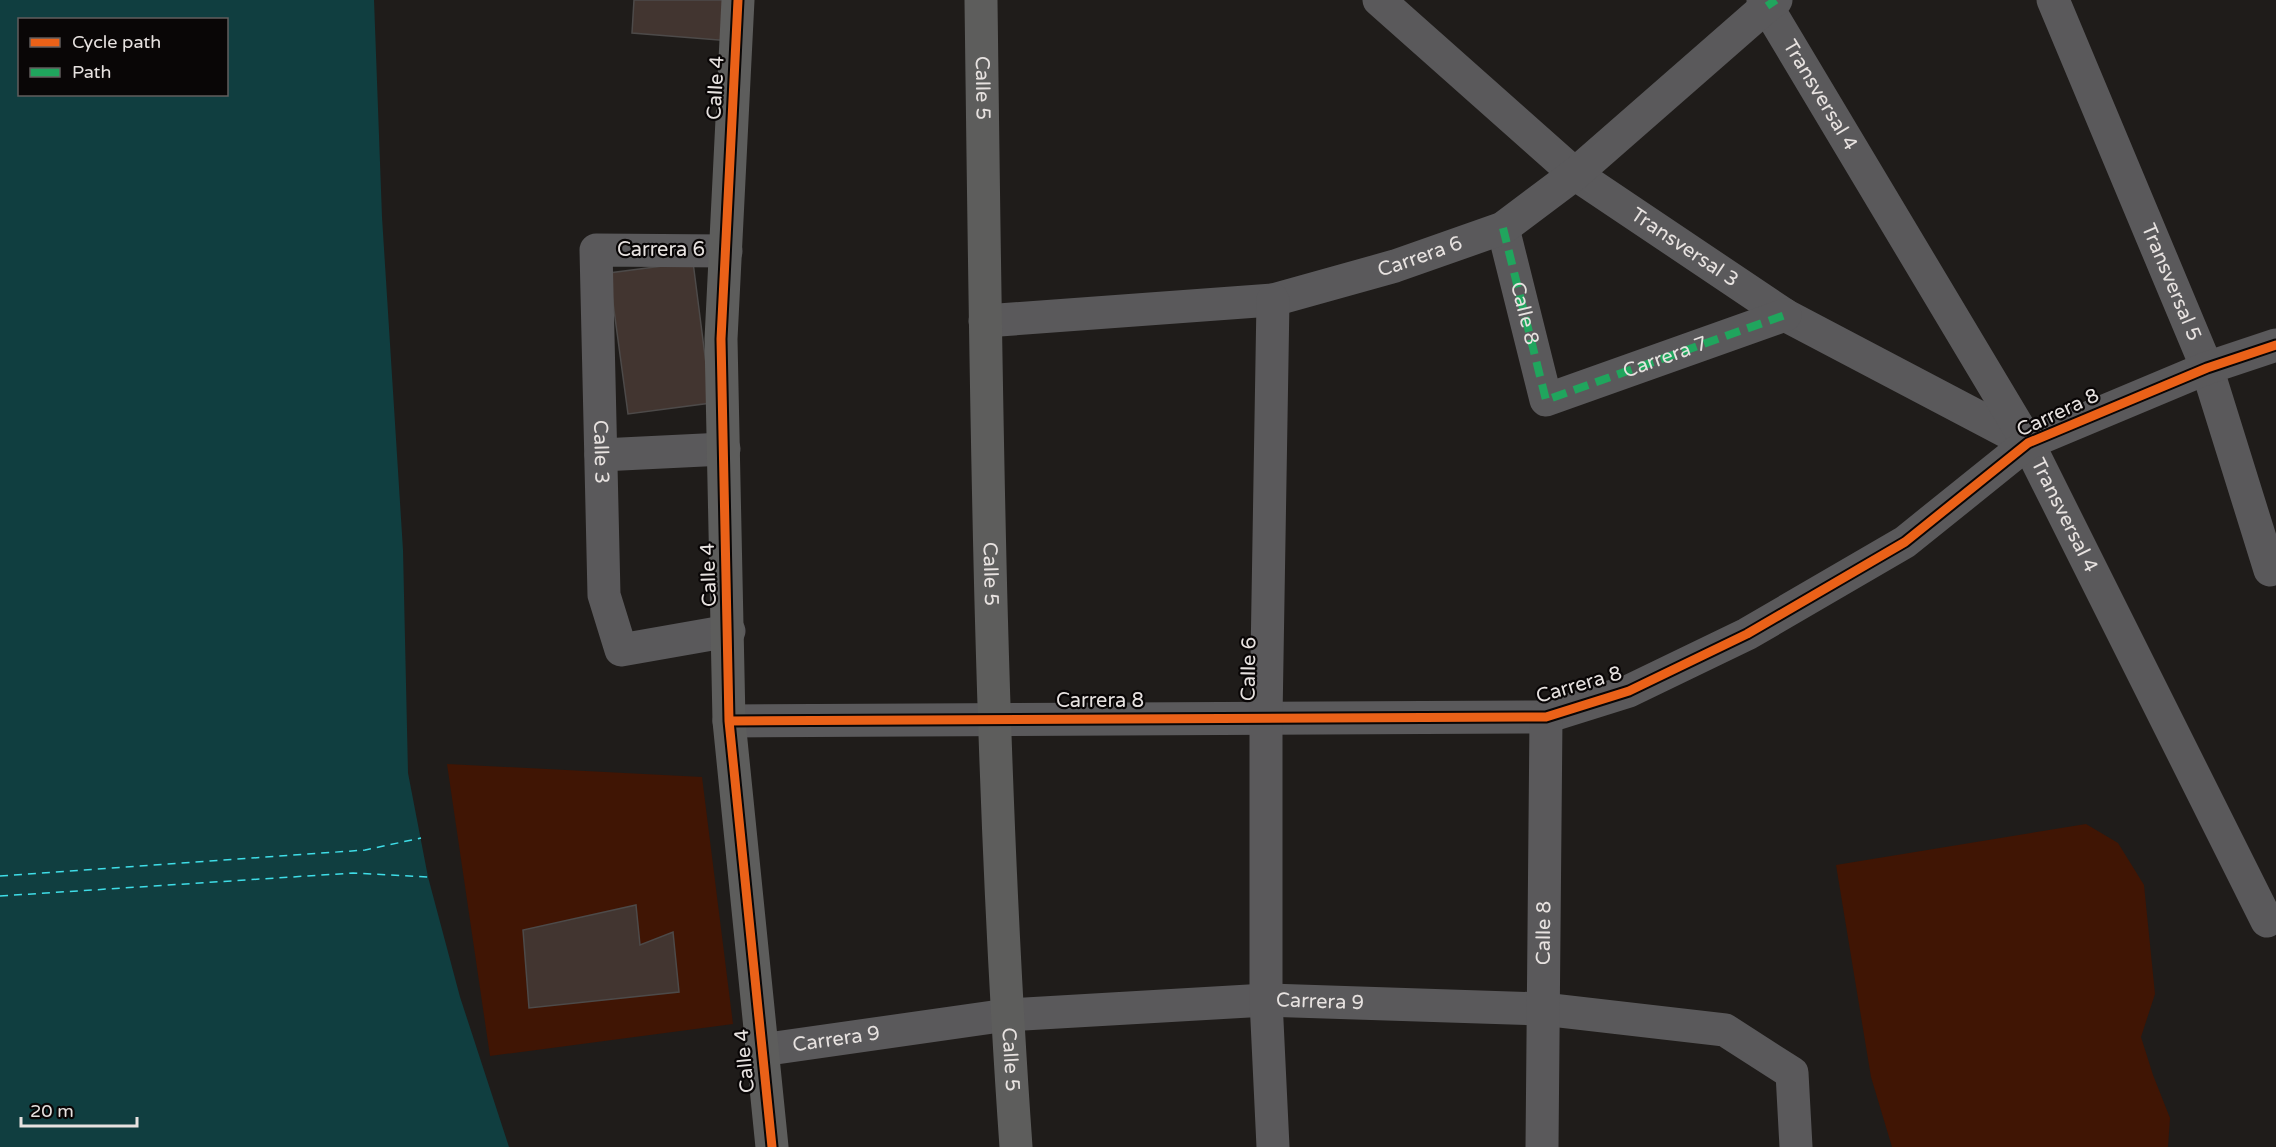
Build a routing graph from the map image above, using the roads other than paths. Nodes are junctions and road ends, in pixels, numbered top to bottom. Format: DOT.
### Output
graph roads {
  1 [pos="738,0"];
  2 [pos="981,0"];
  3 [pos="1379,0"];
  4 [pos="2053,0"];
  5 [pos="1768,2"];
  6 [pos="1575,174"];
  7 [pos="1503,228"];
  8 [pos="596,250"];
  9 [pos="726,250"];
  10 [pos="1273,300"];
  11 [pos="1785,315"];
  12 [pos="985,321"];
  13 [pos="2276,345"];
  14 [pos="2207,369"];
  15 [pos="1546,400"];
  16 [pos="2028,443"];
  17 [pos="724,449"];
  18 [pos="601,455"];
  19 [pos="2270,570"];
  20 [pos="729,631"];
  21 [pos="1546,717"];
  22 [pos="1266,718"];
  23 [pos="995,720"];
  24 [pos="729,721"];
  25 [pos="2267,921"];
  26 [pos="1266,1000"];
  27 [pos="1543,1009"];
  28 [pos="1007,1014"];
  29 [pos="762,1050"];
  30 [pos="772,1147"];
  31 [pos="1016,1147"];
  32 [pos="1273,1147"];
  33 [pos="1542,1147"];
  34 [pos="1796,1147"];
  1 -- 9 [label="street, Calle 4"];
  2 -- 12 [label="street, Calle 5"];
  3 -- 6 [label="street, Transversal 3"];
  4 -- 14 [label="street, Transversal 5"];
  5 -- 6 [label="street, Carrera 6"];
  5 -- 16 [label="street, Transversal 4"];
  6 -- 7 [label="street, Carrera 6"];
  6 -- 11 [label="street, Transversal 3"];
  7 -- 10 [label="street, Carrera 6"];
  7 -- 15 [label="street, Calle 8"];
  8 -- 9 [label="street, Carrera 6"];
  8 -- 18 [label="street, Calle 3"];
  9 -- 17 [label="street, Calle 4"];
  10 -- 12 [label="street, Carrera 6"];
  10 -- 22 [label="street, Calle 6"];
  11 -- 15 [label="street, Carrera 7"];
  11 -- 16 [label="street, Transversal 3"];
  12 -- 23 [label="street, Calle 5"];
  13 -- 14 [label="street, Carrera 8"];
  14 -- 16 [label="street, Carrera 8"];
  14 -- 19 [label="street, Transversal 5"];
  16 -- 21 [label="street, Carrera 8"];
  16 -- 25 [label="street, Transversal 4"];
  17 -- 18 [label="street"];
  17 -- 20 [label="street, Calle 4"];
  18 -- 20 [label="street, Calle 3"];
  20 -- 24 [label="street, Calle 4"];
  21 -- 22 [label="street, Carrera 8"];
  21 -- 27 [label="street, Calle 8"];
  22 -- 23 [label="street, Carrera 8"];
  22 -- 26 [label="street, Calle 6"];
  23 -- 24 [label="street, Carrera 8"];
  23 -- 28 [label="street, Calle 5"];
  24 -- 29 [label="street, Calle 4"];
  26 -- 27 [label="street, Carrera 9"];
  26 -- 28 [label="street, Carrera 9"];
  26 -- 32 [label="street, Calle 6"];
  27 -- 33 [label="street, Calle 8"];
  27 -- 34 [label="street, Carrera 9"];
  28 -- 29 [label="street, Carrera 9"];
  28 -- 31 [label="street, Calle 5"];
  29 -- 30 [label="street, Calle 4"];
}
